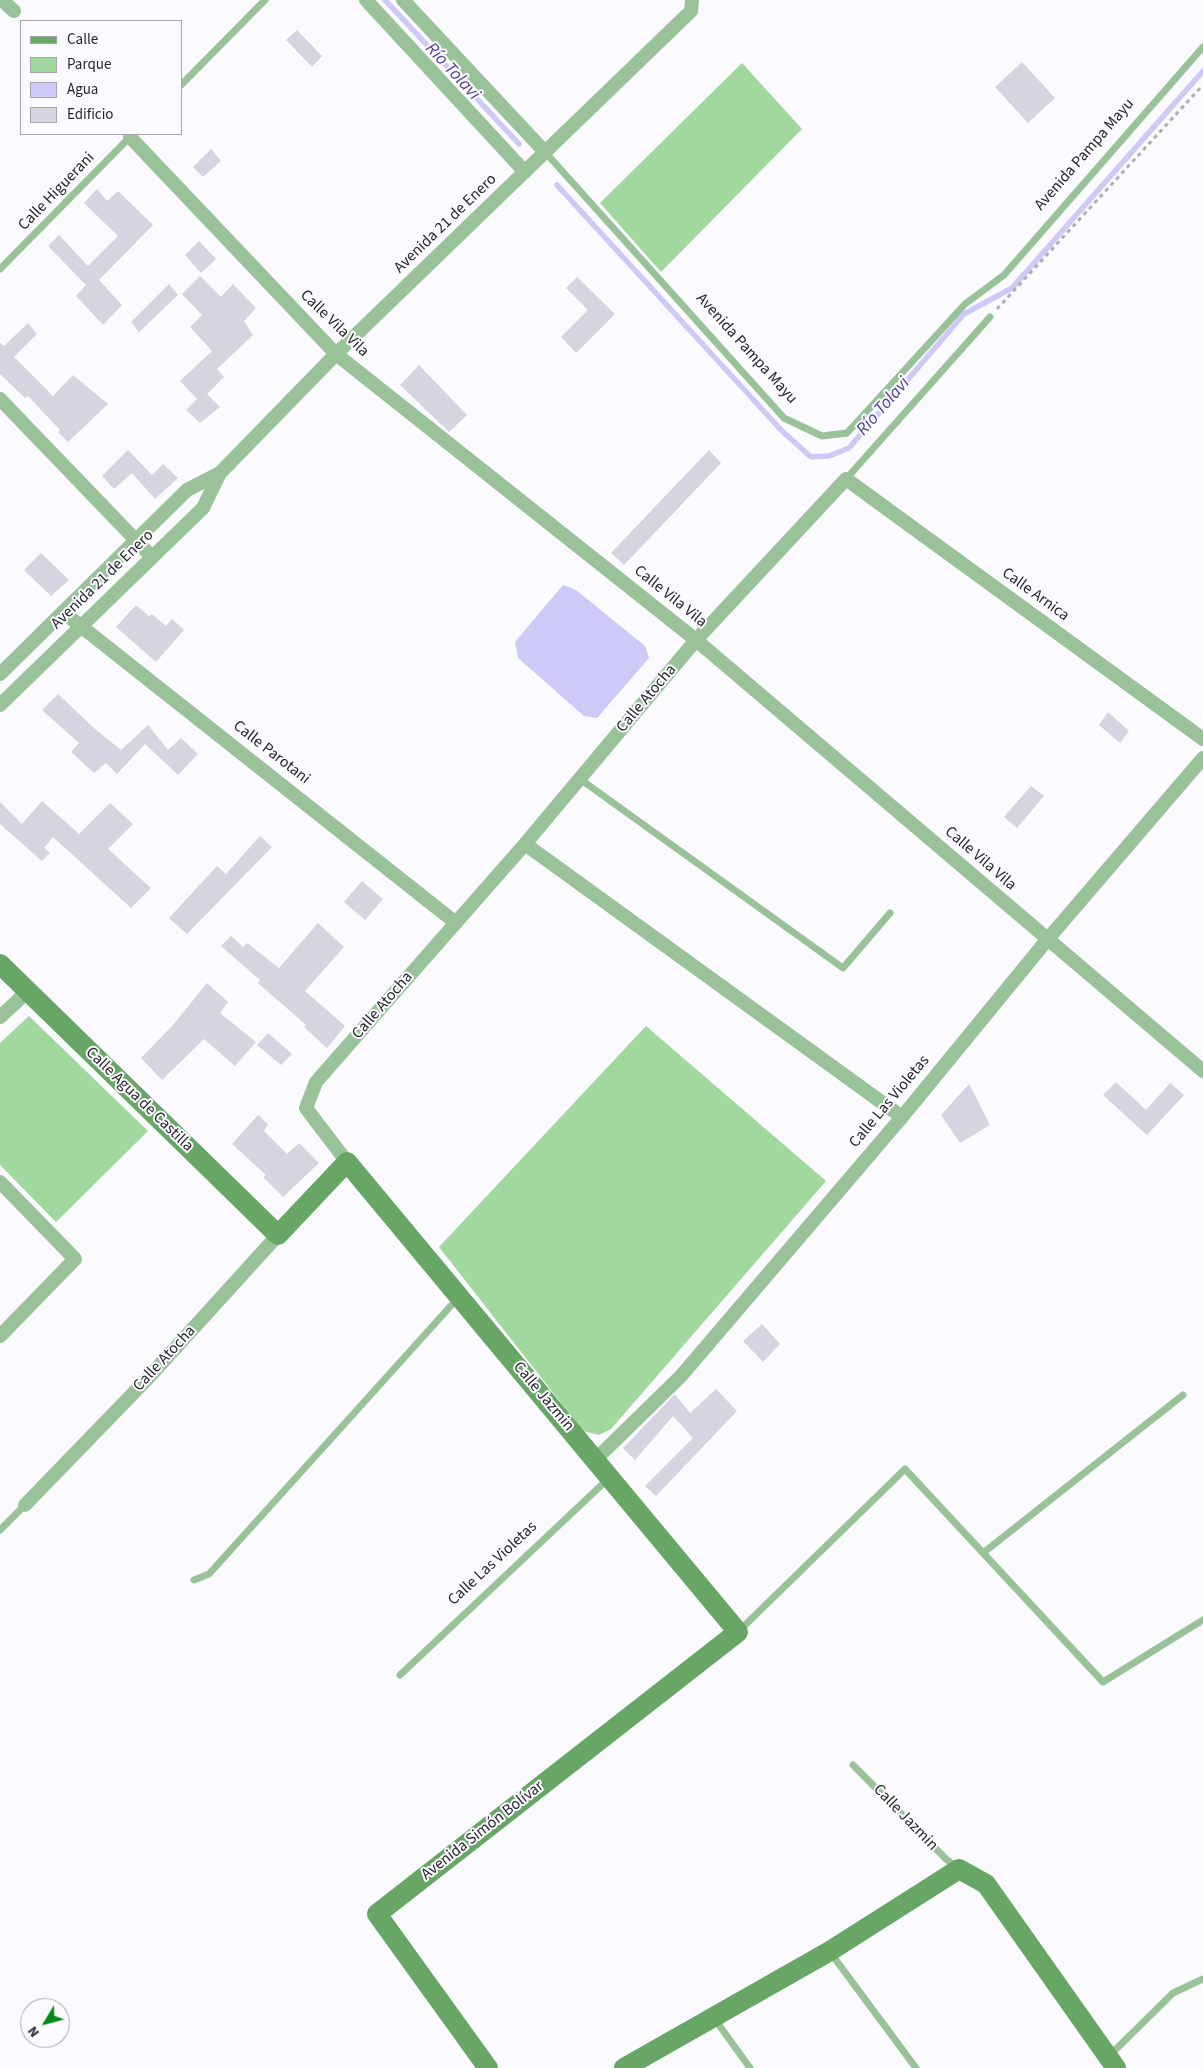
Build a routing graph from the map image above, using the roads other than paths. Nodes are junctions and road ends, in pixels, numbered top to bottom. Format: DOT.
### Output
graph roads {
  1 [pos="2,0"];
  2 [pos="265,0"];
  3 [pos="366,0"];
  4 [pos="403,0"];
  5 [pos="692,0"];
  6 [pos="14,11"];
  7 [pos="1203,47"];
  8 [pos="182,84"];
  9 [pos="131,135"];
  10 [pos="545,152"];
  11 [pos="525,172"];
  12 [pos="0,269"];
  13 [pos="990,317"];
  14 [pos="336,354"];
  15 [pos="0,399"];
  16 [pos="220,473"];
  17 [pos="846,478"];
  18 [pos="136,540"];
  19 [pos="152,557"];
  20 [pos="64,612"];
  21 [pos="82,626"];
  22 [pos="696,640"];
  23 [pos="0,674"];
  24 [pos="0,705"];
  25 [pos="1203,739"];
  26 [pos="1203,758"];
  27 [pos="580,779"];
  28 [pos="525,844"];
  29 [pos="890,913"];
  30 [pos="456,923"];
  31 [pos="1047,940"];
  32 [pos="0,964"];
  33 [pos="28,991"];
  34 [pos="0,1017"];
  35 [pos="1203,1071"];
  36 [pos="902,1117"];
  37 [pos="347,1162"];
  38 [pos="0,1182"];
  39 [pos="278,1235"];
  40 [pos="459,1297"];
  41 [pos="0,1336"];
  42 [pos="1183,1395"];
  43 [pos="595,1460"];
  44 [pos="610,1478"];
  45 [pos="25,1505"];
  46 [pos="0,1530"];
  47 [pos="983,1553"];
  48 [pos="194,1580"];
  49 [pos="1203,1620"];
  50 [pos="738,1632"];
  51 [pos="400,1675"];
  52 [pos="854,1765"];
  53 [pos="959,1869"];
  54 [pos="830,1951"];
  55 [pos="1203,1979"];
  56 [pos="712,2016"];
  57 [pos="1112,2063"];
  58 [pos="488,2068"];
  59 [pos="624,2068"];
  60 [pos="750,2068"];
  61 [pos="916,2068"];
  1 -- 6 [label="street"];
  2 -- 8 [label="lane"];
  3 -- 11 [label="street"];
  4 -- 10 [label="street, Avenida Pampa Mayu"];
  5 -- 10 [label="street, Avenida 21 de Enero"];
  7 -- 10 [label="lane, Avenida Pampa Mayu"];
  9 -- 12 [label="lane, Calle Higuerani"];
  9 -- 14 [label="street, Calle Vila Vila"];
  10 -- 11 [label="street, Avenida 21 de Enero"];
  11 -- 14 [label="street, Avenida 21 de Enero"];
  13 -- 17 [label="lane"];
  14 -- 16 [label="street, Avenida 21 de Enero"];
  14 -- 22 [label="street, Calle Vila Vila"];
  15 -- 18 [label="street"];
  16 -- 18 [label="street, Avenida 21 de Enero"];
  16 -- 19 [label="street, Avenida 21 de Enero"];
  17 -- 22 [label="street, Calle Atocha"];
  17 -- 25 [label="street, Calle Arnica"];
  18 -- 19 [label="street"];
  18 -- 20 [label="street, Avenida 21 de Enero"];
  19 -- 21 [label="street, Avenida 21 de Enero"];
  20 -- 21 [label="street, Calle Parotani"];
  20 -- 23 [label="street, Avenida 21 de Enero"];
  21 -- 24 [label="street, Avenida 21 de Enero"];
  21 -- 30 [label="street, Calle Parotani"];
  22 -- 27 [label="street, Calle Atocha"];
  22 -- 31 [label="street, Calle Vila Vila"];
  26 -- 31 [label="street, Calle Las Violetas"];
  27 -- 28 [label="street, Calle Atocha"];
  27 -- 29 [label="lane"];
  28 -- 30 [label="street, Calle Atocha"];
  28 -- 36 [label="street"];
  30 -- 37 [label="street, Calle Atocha"];
  31 -- 35 [label="street, Calle Vila Vila"];
  31 -- 36 [label="street, Calle Las Violetas"];
  32 -- 33 [label="street, Calle Agua de Castilla"];
  33 -- 34 [label="street"];
  33 -- 39 [label="street, Calle Agua de Castilla"];
  36 -- 43 [label="street, Calle Las Violetas"];
  37 -- 39 [label="street, Calle Atocha"];
  37 -- 40 [label="street, Calle Jazmin"];
  38 -- 41 [label="street"];
  39 -- 45 [label="street, Calle Atocha"];
  40 -- 43 [label="street, Calle Jazmin"];
  40 -- 48 [label="lane"];
  42 -- 47 [label="lane"];
  43 -- 44 [label="street, Calle Jazmin"];
  44 -- 50 [label="street, Calle Jazmin"];
  44 -- 51 [label="lane, Calle Las Violetas"];
  45 -- 46 [label="lane, Calle Atocha"];
  47 -- 49 [label="lane"];
  47 -- 50 [label="lane"];
  50 -- 58 [label="street, Avenida Simón Bolívar"];
  52 -- 53 [label="lane, Calle Jazmin"];
  53 -- 54 [label="street"];
  53 -- 57 [label="street"];
  54 -- 56 [label="street"];
  54 -- 61 [label="lane"];
  55 -- 57 [label="lane"];
  56 -- 59 [label="street"];
  56 -- 60 [label="lane"];
}
